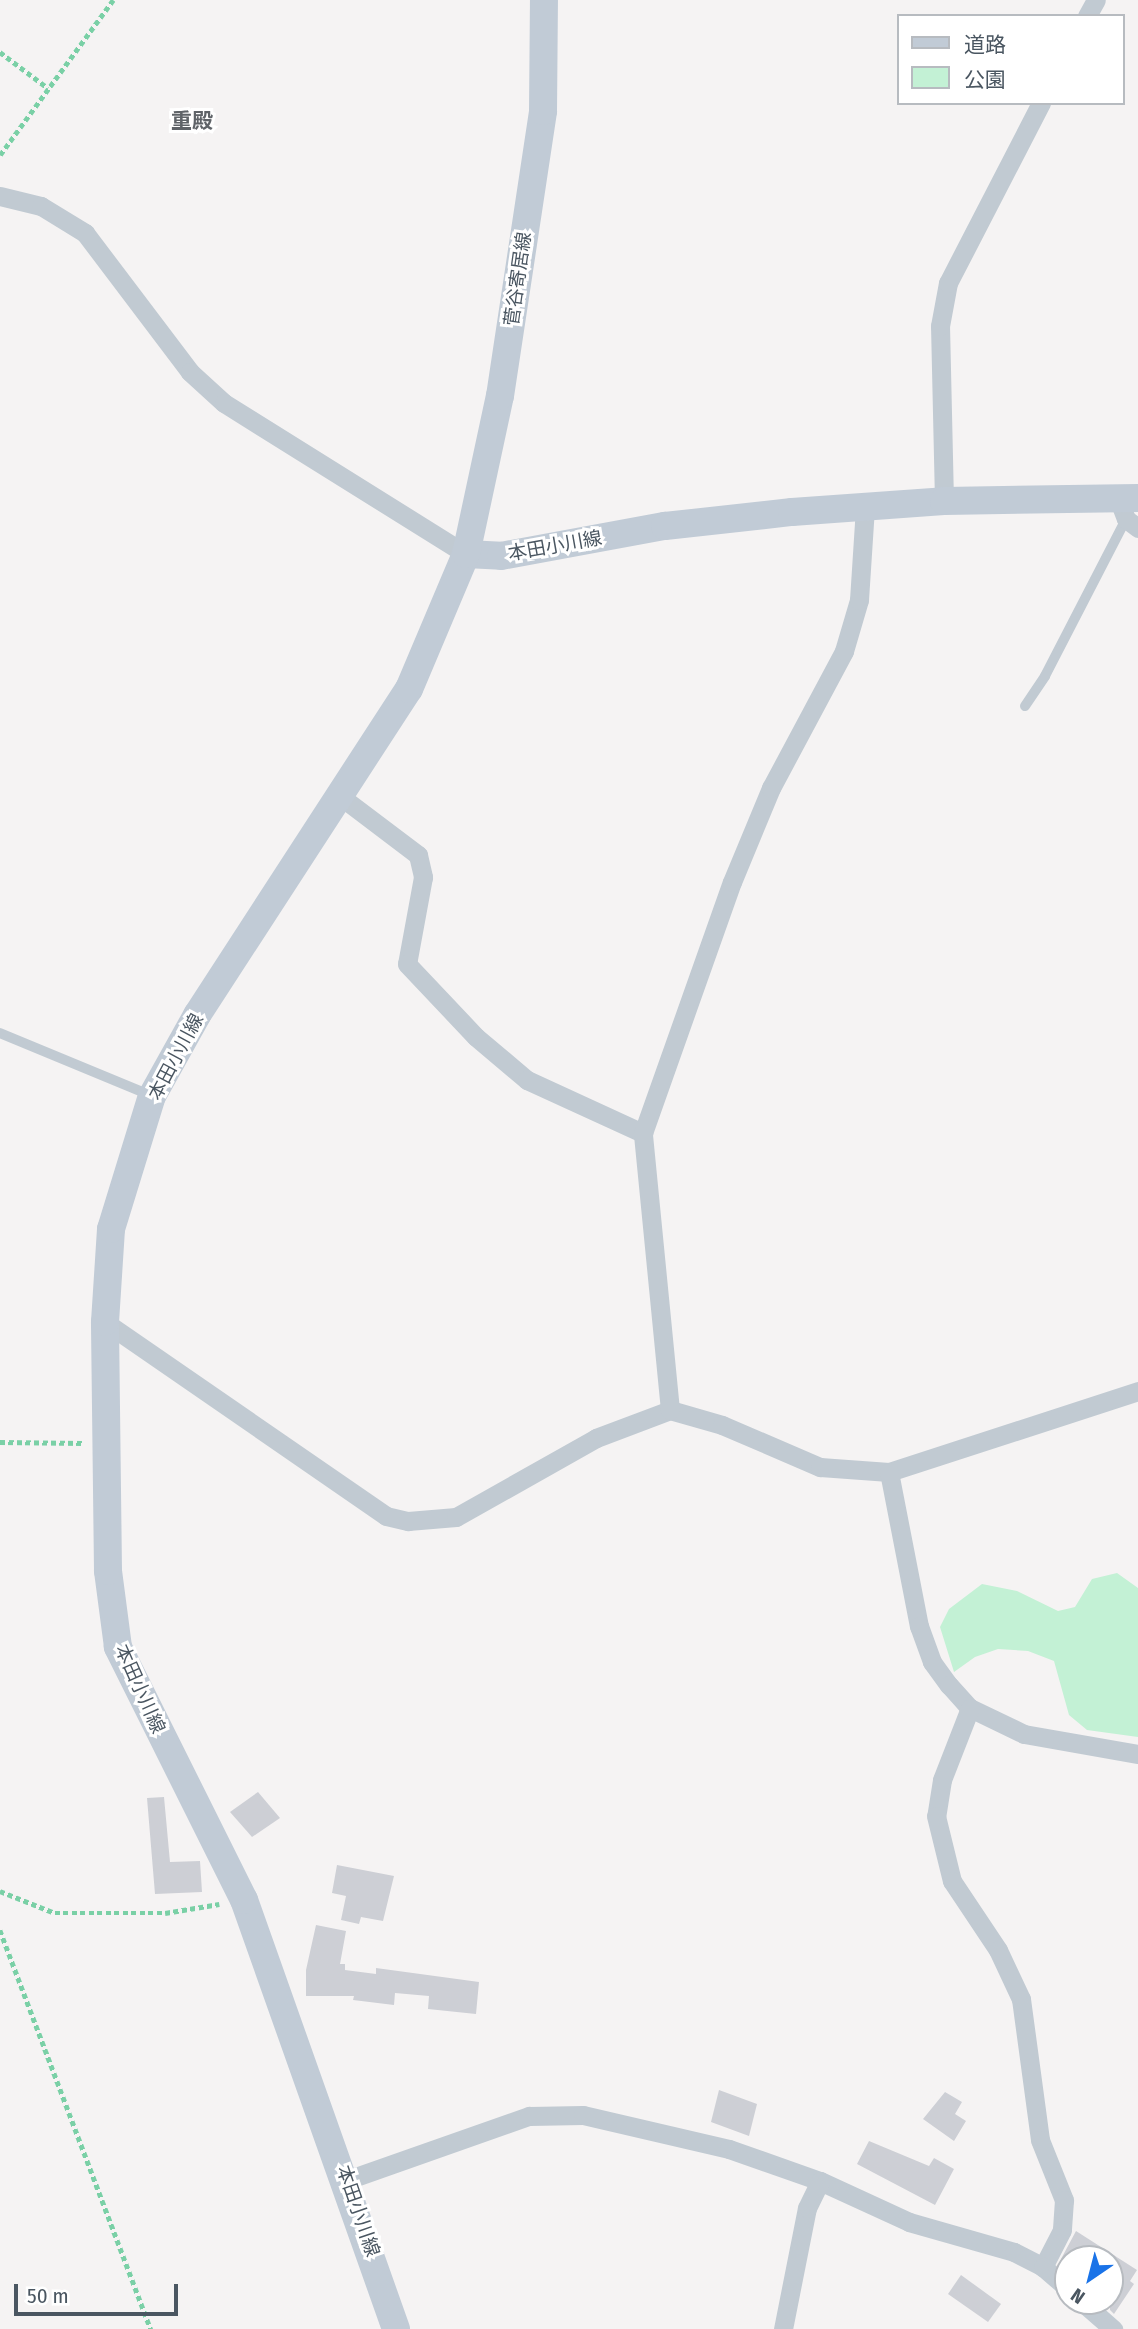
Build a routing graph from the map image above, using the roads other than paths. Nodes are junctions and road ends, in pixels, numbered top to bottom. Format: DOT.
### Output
graph roads {
  1 [pos="544,0"];
  2 [pos="1040,105"];
  3 [pos="0,196"];
  4 [pos="944,501"];
  5 [pos="865,507"];
  6 [pos="1130,511"];
  7 [pos="466,554"];
  8 [pos="1025,706"];
  9 [pos="340,796"];
  10 [pos="0,1033"];
  11 [pos="152,1096"];
  12 [pos="643,1133"];
  13 [pos="105,1322"];
  14 [pos="1138,1391"];
  15 [pos="670,1410"];
  16 [pos="889,1472"];
  17 [pos="970,1708"];
  18 [pos="1138,1754"];
  19 [pos="347,2180"];
  20 [pos="820,2181"];
  21 [pos="1043,2267"];
  22 [pos="1054,2277"];
  23 [pos="1097,2315"];
  24 [pos="396,2329"];
  25 [pos="783,2329"];
  26 [pos="1113,2329"];
  1 -- 7 [label="main road, 菅谷寄居線"];
  2 -- 4 [label="street"];
  3 -- 7 [label="street"];
  4 -- 5 [label="main road, 本田小川線"];
  4 -- 6 [label="main road, 本田小川線"];
  5 -- 7 [label="main road, 本田小川線"];
  5 -- 12 [label="street"];
  6 -- 8 [label="lane"];
  7 -- 9 [label="main road, 本田小川線"];
  9 -- 11 [label="main road, 本田小川線"];
  9 -- 12 [label="street"];
  10 -- 11 [label="lane"];
  11 -- 13 [label="main road, 本田小川線"];
  12 -- 15 [label="street"];
  13 -- 15 [label="street"];
  13 -- 19 [label="main road, 本田小川線"];
  14 -- 16 [label="street"];
  15 -- 16 [label="street"];
  16 -- 17 [label="street"];
  17 -- 18 [label="street"];
  17 -- 21 [label="street"];
  19 -- 20 [label="street"];
  19 -- 24 [label="main road, 本田小川線"];
  20 -- 21 [label="street"];
  20 -- 25 [label="street"];
  21 -- 22 [label="street"];
  23 -- 26 [label="street"];
}
